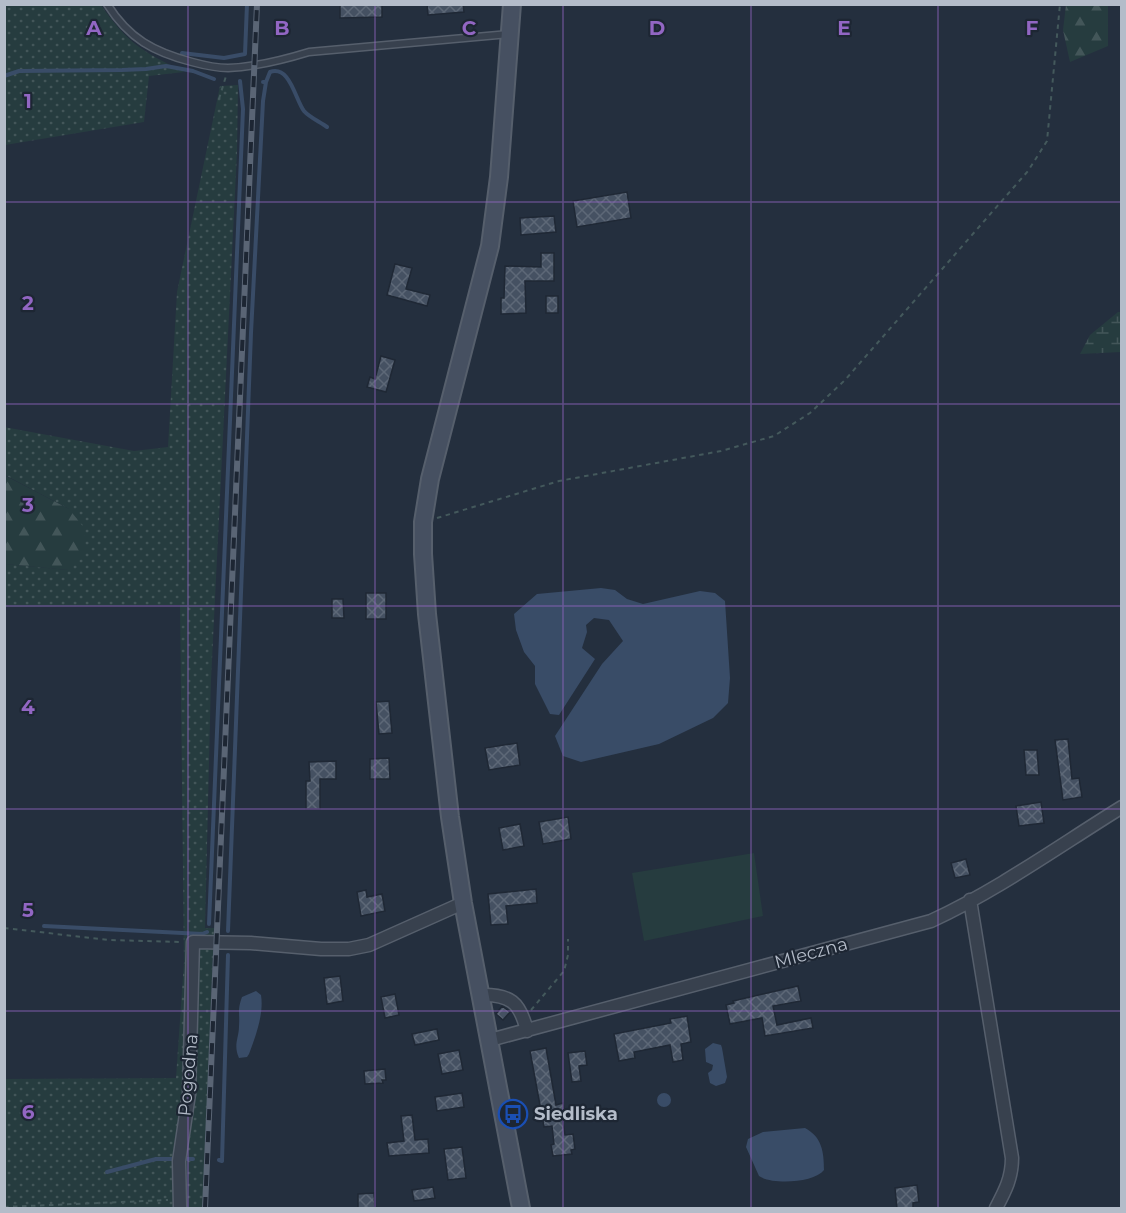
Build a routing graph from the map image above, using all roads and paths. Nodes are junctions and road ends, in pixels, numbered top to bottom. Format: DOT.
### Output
graph roads {
  1 [pos="107,4"];
  2 [pos="512,4"];
  3 [pos="1060,4"];
  4 [pos="510,33"];
  5 [pos="226,68"];
  6 [pos="219,99"];
  7 [pos="423,522"];
  8 [pos="1116,810"];
  9 [pos="970,900"];
  10 [pos="463,903"];
  11 [pos="4,928"];
  12 [pos="568,939"];
  13 [pos="193,942"];
  14 [pos="480,995"];
  15 [pos="530,1012"];
  16 [pos="527,1031"];
  17 [pos="490,1040"];
  18 [pos="180,1204"];
  19 [pos="4,1207"];
  20 [pos="520,1209"];
  21 [pos="996,1209"];
  1 -- 5 [label="lane"];
  2 -- 4 [label="main road"];
  3 -- 7 [label="path"];
  4 -- 5 [label="lane"];
  4 -- 7 [label="main road"];
  5 -- 6 [label="path"];
  7 -- 10 [label="main road"];
  8 -- 9 [label="street, Mleczna"];
  9 -- 16 [label="street, Mleczna"];
  9 -- 21 [label="street"];
  10 -- 13 [label="street"];
  10 -- 14 [label="main road"];
  11 -- 13 [label="path"];
  12 -- 15 [label="path"];
  13 -- 18 [label="street, Pogodna"];
  14 -- 16 [label="street"];
  14 -- 17 [label="main road"];
  16 -- 17 [label="street, Mleczna"];
  17 -- 20 [label="main road"];
  18 -- 19 [label="path"];
}
